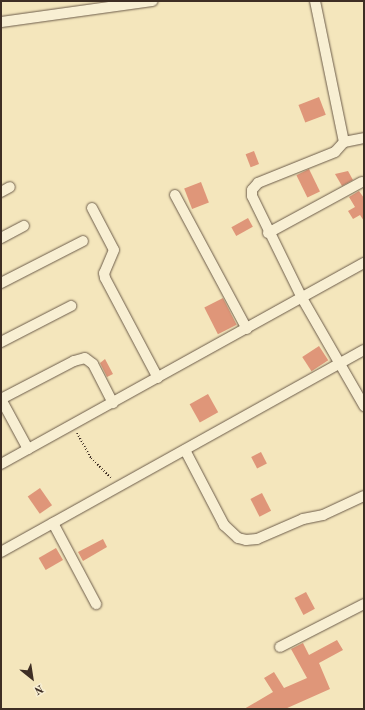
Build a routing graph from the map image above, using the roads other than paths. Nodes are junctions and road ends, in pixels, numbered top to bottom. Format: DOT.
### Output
graph roads {
  1 [pos="153,1"];
  2 [pos="315,1"];
  3 [pos="1,22"];
  4 [pos="364,138"];
  5 [pos="344,142"];
  6 [pos="362,182"];
  7 [pos="175,195"];
  8 [pos="92,208"];
  9 [pos="24,226"];
  10 [pos="268,233"];
  11 [pos="1,238"];
  12 [pos="83,241"];
  13 [pos="364,264"];
  14 [pos="1,283"];
  15 [pos="302,298"];
  16 [pos="71,306"];
  17 [pos="247,329"];
  18 [pos="1,342"];
  19 [pos="364,350"];
  20 [pos="340,365"];
  21 [pos="158,378"];
  22 [pos="113,403"];
  23 [pos="364,406"];
  24 [pos="28,449"];
  25 [pos="185,450"];
  26 [pos="1,464"];
  27 [pos="364,496"];
  28 [pos="53,523"];
  29 [pos="1,552"];
  30 [pos="96,604"];
  31 [pos="364,604"];
  32 [pos="280,647"];
  1 -- 3 [label="street"];
  2 -- 5 [label="street"];
  4 -- 5 [label="street"];
  5 -- 10 [label="street"];
  6 -- 10 [label="street"];
  7 -- 17 [label="street"];
  8 -- 21 [label="street"];
  9 -- 11 [label="street"];
  10 -- 15 [label="street"];
  12 -- 14 [label="street"];
  13 -- 15 [label="street"];
  15 -- 17 [label="street"];
  15 -- 20 [label="street"];
  16 -- 18 [label="street"];
  17 -- 21 [label="street"];
  19 -- 20 [label="street"];
  20 -- 23 [label="street"];
  20 -- 25 [label="street"];
  21 -- 22 [label="street"];
  22 -- 24 [label="street"];
  22 -- 24 [label="street"];
  24 -- 26 [label="street"];
  25 -- 27 [label="street"];
  25 -- 28 [label="street"];
  28 -- 29 [label="street"];
  28 -- 30 [label="street"];
  31 -- 32 [label="street"];
}
